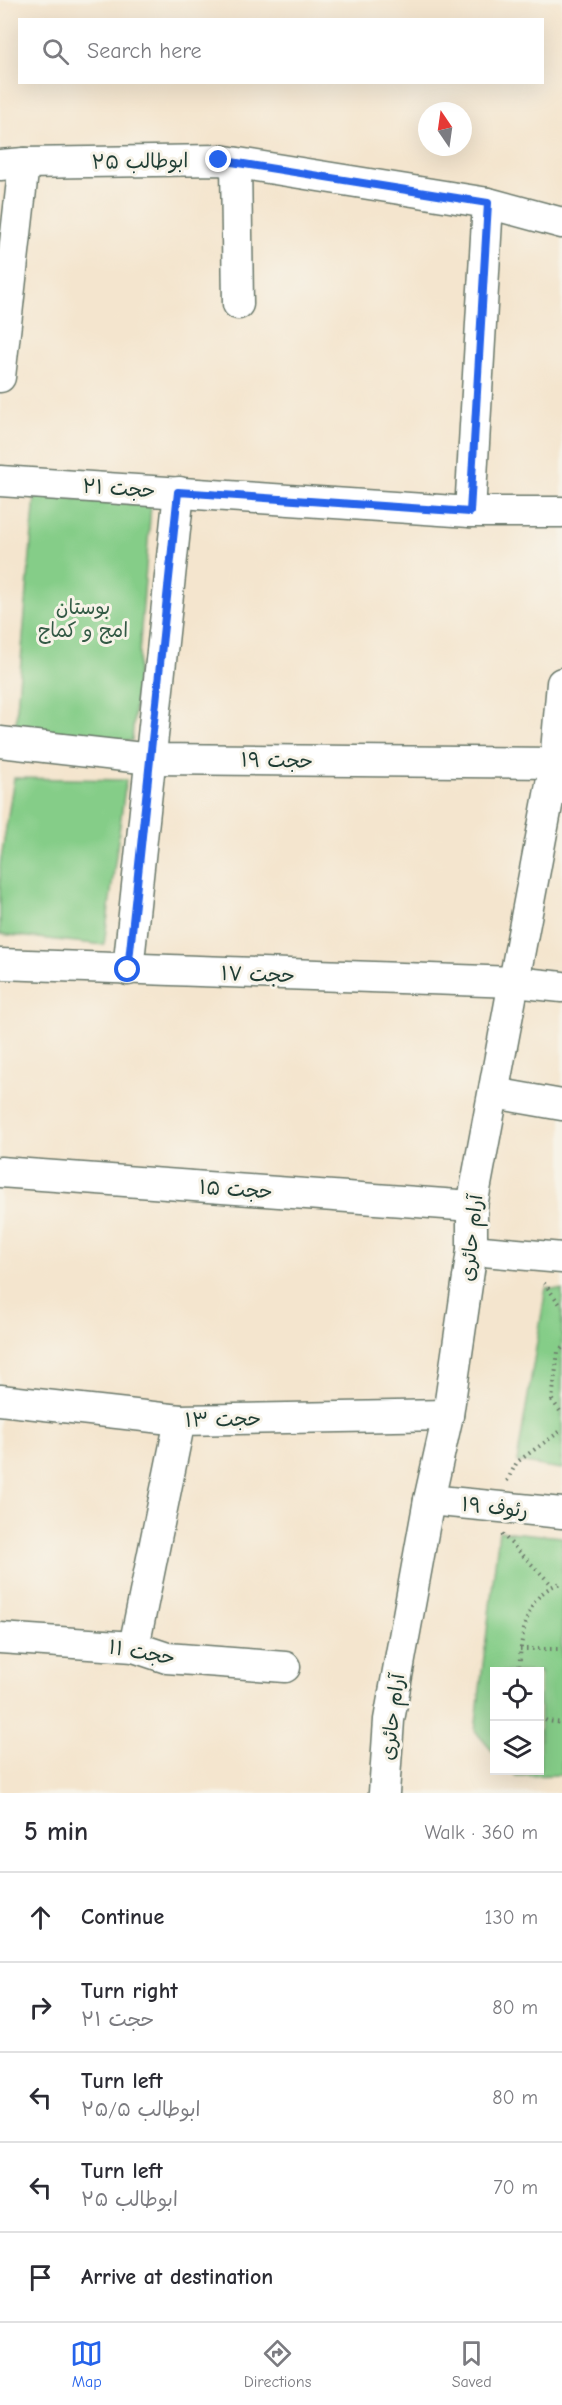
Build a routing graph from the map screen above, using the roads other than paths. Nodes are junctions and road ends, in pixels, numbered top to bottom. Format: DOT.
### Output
graph roads {
  1 [pos="236,163"];
  2 [pos="12,164"];
  3 [pos="488,203"];
  4 [pos="562,223"];
  5 [pos="238,304"];
  6 [pos="1,358"];
  7 [pos="0,481"];
  8 [pos="178,492"];
  9 [pos="470,512"];
  10 [pos="562,512"];
  11 [pos="562,688"];
  12 [pos="0,742"];
  13 [pos="151,759"];
  14 [pos="555,763"];
  15 [pos="0,964"];
  16 [pos="128,970"];
  17 [pos="515,982"];
  18 [pos="562,987"];
  19 [pos="494,1093"];
  20 [pos="562,1105"];
  21 [pos="0,1173"];
  22 [pos="472,1206"];
  23 [pos="472,1250"];
  24 [pos="562,1258"];
  25 [pos="0,1400"];
  26 [pos="448,1415"];
  27 [pos="180,1420"];
  28 [pos="429,1500"];
  29 [pos="562,1513"];
  30 [pos="0,1638"];
  31 [pos="134,1647"];
  32 [pos="285,1667"];
  33 [pos="384,1793"];
  1 -- 2 [label="street, ابوطالب ۲۵"];
  1 -- 3 [label="street, ابوطالب ۲۵"];
  1 -- 5 [label="street"];
  2 -- 6 [label="street"];
  3 -- 4 [label="street, ابوطالب ۲۵"];
  3 -- 9 [label="street"];
  7 -- 8 [label="street, حجت ۲۱"];
  8 -- 9 [label="street, حجت ۲۱"];
  8 -- 13 [label="street"];
  9 -- 10 [label="street, حجت ۲۱"];
  11 -- 14 [label="street, آرام حائری"];
  12 -- 13 [label="street, حجت ۱۹"];
  13 -- 14 [label="street, حجت ۱۹"];
  13 -- 16 [label="street"];
  14 -- 17 [label="street, آرام حائری"];
  15 -- 16 [label="street, حجت ۱۷"];
  16 -- 17 [label="street, حجت ۱۷"];
  17 -- 18 [label="street, حجت ۱۷"];
  17 -- 19 [label="street, آرام حائری"];
  19 -- 20 [label="street"];
  19 -- 22 [label="street, آرام حائری"];
  21 -- 22 [label="street, حجت ۱۵"];
  22 -- 23 [label="street, آرام حائری"];
  23 -- 24 [label="street"];
  23 -- 26 [label="street, آرام حائری"];
  25 -- 27 [label="street, حجت ۱۳"];
  26 -- 27 [label="street, حجت ۱۳"];
  26 -- 28 [label="street, آرام حائری"];
  27 -- 31 [label="street"];
  28 -- 29 [label="street, رئوف ۱۹"];
  28 -- 33 [label="street, آرام حائری"];
  30 -- 31 [label="street, حجت ۱۱"];
  31 -- 32 [label="street, حجت ۱۱"];
}
